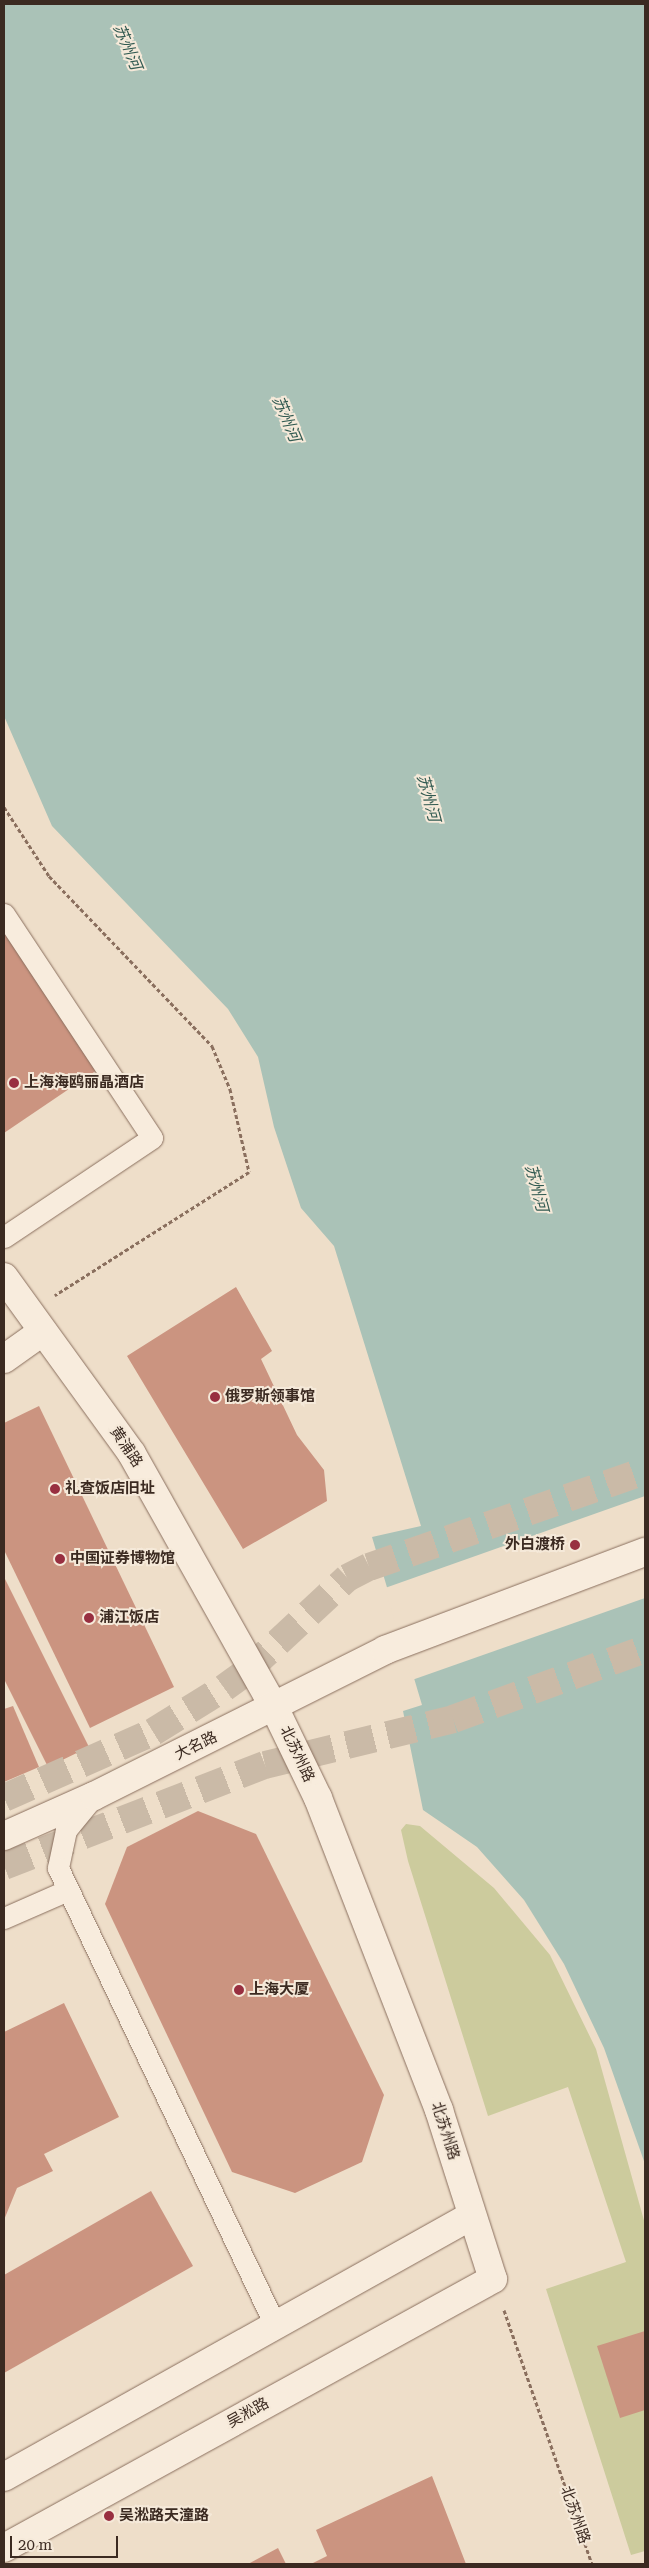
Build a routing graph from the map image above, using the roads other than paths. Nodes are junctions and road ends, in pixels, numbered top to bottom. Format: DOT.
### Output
graph roads {
  1 [pos="4,914"];
  2 [pos="4,1237"];
  3 [pos="4,1277"];
  4 [pos="35,1322"];
  5 [pos="4,1359"];
  6 [pos="645,1552"];
  7 [pos="274,1707"];
  8 [pos="94,1796"];
  9 [pos="4,1836"];
  10 [pos="68,1890"];
  11 [pos="4,1918"];
  12 [pos="471,2216"];
  13 [pos="493,2279"];
  14 [pos="275,2325"];
  15 [pos="4,2477"];
  16 [pos="4,2548"];
  1 -- 2 [label="lane"];
  3 -- 4 [label="street, 黄浦路"];
  4 -- 5 [label="street"];
  4 -- 7 [label="street, 黄浦路"];
  6 -- 7 [label="street, 大名路"];
  7 -- 8 [label="street, 大名路"];
  7 -- 12 [label="street, 北苏州路"];
  8 -- 9 [label="street, 大名路"];
  8 -- 10 [label="lane"];
  10 -- 11 [label="lane"];
  10 -- 14 [label="lane"];
  12 -- 13 [label="street, 北苏州路"];
  12 -- 14 [label="street"];
  13 -- 16 [label="street, 吴淞路"];
  14 -- 15 [label="street"];
}
